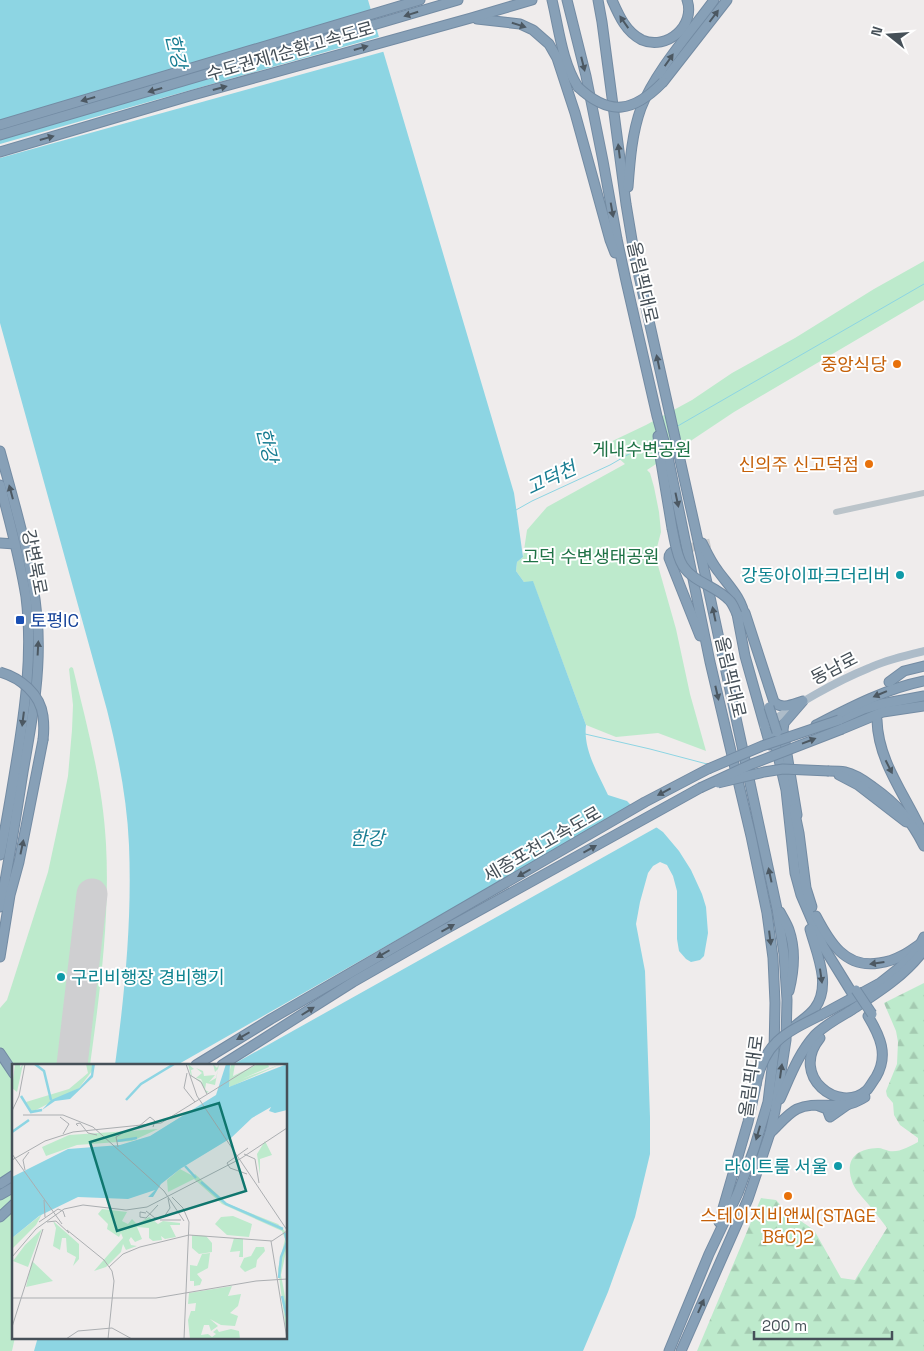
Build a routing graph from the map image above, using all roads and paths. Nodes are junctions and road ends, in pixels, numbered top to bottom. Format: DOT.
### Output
graph roads {
  1 [pos="420,0"];
  2 [pos="458,0"];
  3 [pos="532,0"];
  4 [pos="552,0"];
  5 [pos="568,0"];
  6 [pos="598,0"];
  7 [pos="604,0"];
  8 [pos="612,0"];
  9 [pos="688,0"];
  10 [pos="714,0"];
  11 [pos="727,0"];
  12 [pos="471,18"];
  13 [pos="609,72"];
  14 [pos="0,125"];
  15 [pos="0,135"];
  16 [pos="0,152"];
  17 [pos="626,204"];
  18 [pos="626,281"];
  19 [pos="0,451"];
  20 [pos="663,454"];
  21 [pos="0,485"];
  22 [pos="924,493"];
  23 [pos="4,500"];
  24 [pos="0,512"];
  25 [pos="836,512"];
  26 [pos="695,527"];
  27 [pos="0,543"];
  28 [pos="16,544"];
  29 [pos="676,551"];
  30 [pos="741,614"];
  31 [pos="924,651"];
  32 [pos="710,662"];
  33 [pos="924,666"];
  34 [pos="0,672"];
  35 [pos="924,681"];
  36 [pos="889,682"];
  37 [pos="924,696"];
  38 [pos="803,701"];
  39 [pos="924,706"];
  40 [pos="877,720"];
  41 [pos="840,721"];
  42 [pos="764,726"];
  43 [pos="700,788"];
  44 [pos="795,834"];
  45 [pos="924,836"];
  46 [pos="924,846"];
  47 [pos="0,855"];
  48 [pos="10,858"];
  49 [pos="801,894"];
  50 [pos="10,895"];
  51 [pos="0,907"];
  52 [pos="816,916"];
  53 [pos="923,943"];
  54 [pos="0,957"];
  55 [pos="854,992"];
  56 [pos="818,1011"];
  57 [pos="870,1015"];
  58 [pos="834,1020"];
  59 [pos="0,1054"];
  60 [pos="197,1063"];
  61 [pos="224,1064"];
  62 [pos="12,1071"];
  63 [pos="775,1111"];
  64 [pos="770,1133"];
  65 [pos="12,1176"];
  66 [pos="0,1184"];
  67 [pos="12,1188"];
  68 [pos="0,1195"];
  69 [pos="12,1206"];
  70 [pos="0,1217"];
  71 [pos="709,1254"];
  72 [pos="669,1351"];
  73 [pos="681,1351"];
  1 -- 14 [label="highway, 수도권제1순환고속도로, one-way"];
  2 -- 15 [label="highway, 수도권제1순환고속도로, one-way"];
  3 -- 12 [label="highway, 수도권제1순환고속도로"];
  4 -- 11 [label="highway, one-way, bridge"];
  5 -- 18 [label="highway, 올림픽대로, one-way"];
  6 -- 13 [label="highway, 올림픽대로"];
  7 -- 13 [label="highway"];
  9 -- 8 [label="highway, one-way"];
  17 -- 10 [label="highway, one-way"];
  16 -- 12 [label="highway, 수도권제1순환고속도로, one-way"];
  12 -- 18 [label="highway, one-way"];
  17 -- 13 [label="highway, 올림픽대로, one-way"];
  26 -- 17 [label="highway, 올림픽대로, one-way"];
  18 -- 20 [label="highway, 올림픽대로"];
  48 -- 19 [label="highway, one-way"];
  20 -- 30 [label="highway, bridge"];
  20 -- 32 [label="highway, 올림픽대로, one-way"];
  21 -- 23 [label="highway, 강변북로"];
  22 -- 25 [label="street"];
  23 -- 24 [label="highway"];
  23 -- 28 [label="highway, 강변북로"];
  26 -- 30 [label="highway"];
  63 -- 26 [label="highway, 올림픽대로, one-way"];
  27 -- 28 [label="highway"];
  28 -- 47 [label="highway, 강변북로, one-way"];
  29 -- 32 [label="highway"];
  30 -- 38 [label="highway"];
  30 -- 42 [label="highway"];
  30 -- 44 [label="highway, bridge"];
  31 -- 38 [label="main road, 동남로"];
  32 -- 71 [label="highway, 올림픽대로, one-way"];
  33 -- 36 [label="highway"];
  50 -- 34 [label="highway, one-way, bridge"];
  35 -- 41 [label="highway, one-way"];
  37 -- 41 [label="highway, 세종포천고속도로"];
  38 -- 42 [label="main road, 동남로"];
  38 -- 44 [label="highway"];
  39 -- 41 [label="highway, 세종포천고속도로"];
  40 -- 45 [label="highway, one-way"];
  43 -- 41 [label="highway, 세종포천고속도로, one-way, bridge"];
  41 -- 60 [label="highway, 세종포천고속도로, one-way, bridge"];
  42 -- 44 [label="highway"];
  43 -- 46 [label="highway, bridge"];
  61 -- 43 [label="highway, 세종포천고속도로, one-way"];
  44 -- 49 [label="highway"];
  44 -- 52 [label="highway"];
  48 -- 50 [label="highway"];
  48 -- 51 [label="highway"];
  49 -- 55 [label="highway"];
  49 -- 56 [label="highway, one-way"];
  50 -- 54 [label="highway"];
  53 -- 52 [label="highway, one-way"];
  52 -- 55 [label="highway"];
  53 -- 56 [label="highway"];
  53 -- 58 [label="highway"];
  55 -- 57 [label="highway, bridge"];
  56 -- 71 [label="highway, bridge"];
  57 -- 58 [label="highway"];
  57 -- 64 [label="highway"];
  58 -- 63 [label="highway"];
  59 -- 62 [label="highway"];
  63 -- 64 [label="highway, 올림픽대로"];
  73 -- 64 [label="highway, 올림픽대로, one-way"];
  65 -- 66 [label="highway"];
  67 -- 68 [label="highway"];
  69 -- 70 [label="highway"];
  71 -- 72 [label="highway, 올림픽대로"];
}
